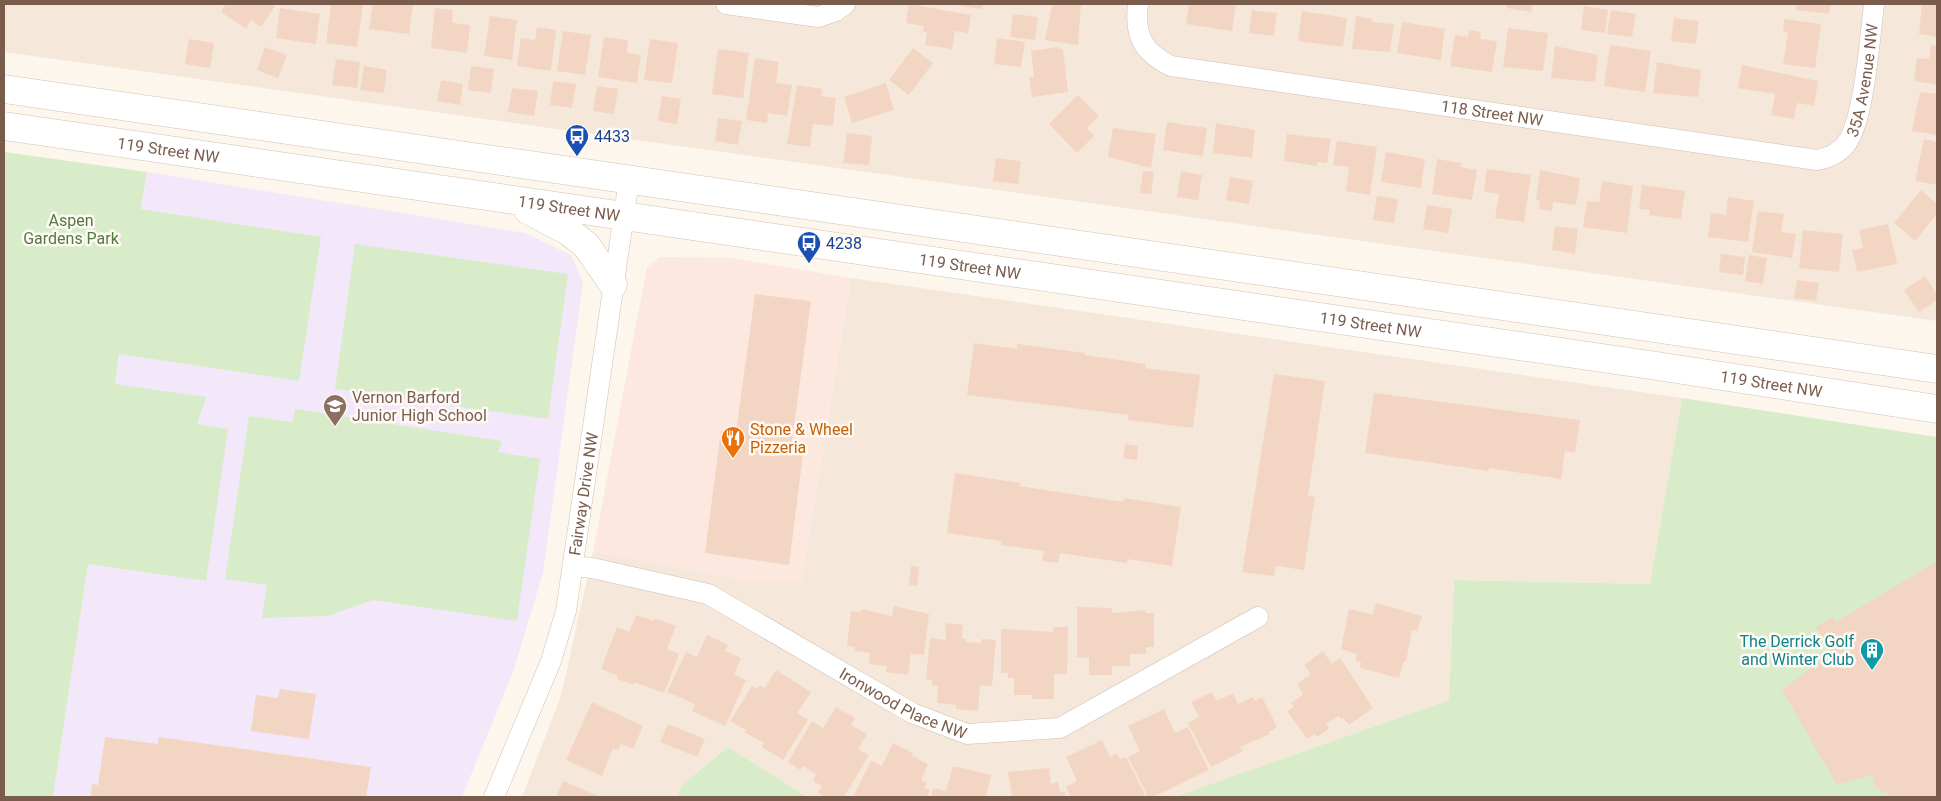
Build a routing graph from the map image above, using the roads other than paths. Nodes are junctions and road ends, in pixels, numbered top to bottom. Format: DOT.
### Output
graph roads {
  1 [pos="726,4"];
  2 [pos="1138,4"];
  3 [pos="1874,4"];
  4 [pos="841,7"];
  5 [pos="4,89"];
  6 [pos="4,126"];
  7 [pos="1840,151"];
  8 [pos="629,180"];
  9 [pos="512,201"];
  10 [pos="624,216"];
  11 [pos="613,284"];
  12 [pos="1937,369"];
  13 [pos="1937,409"];
  14 [pos="574,566"];
  15 [pos="1258,617"];
  16 [pos="494,797"];
  1 -- 4 [label="street"];
  2 -- 7 [label="street, 118 Street NW"];
  3 -- 7 [label="street, 35A Avenue NW"];
  5 -- 8 [label="main road"];
  6 -- 9 [label="main road, 119 Street NW"];
  8 -- 10 [label="street, Fairway Drive NW"];
  8 -- 12 [label="main road"];
  9 -- 10 [label="main road, 119 Street NW"];
  9 -- 11 [label="main road"];
  10 -- 11 [label="street, Fairway Drive NW"];
  10 -- 13 [label="main road, 119 Street NW"];
  11 -- 14 [label="street, Fairway Drive NW"];
  14 -- 15 [label="street, Ironwood Place NW"];
  14 -- 16 [label="street, Fairway Drive NW"];
}
